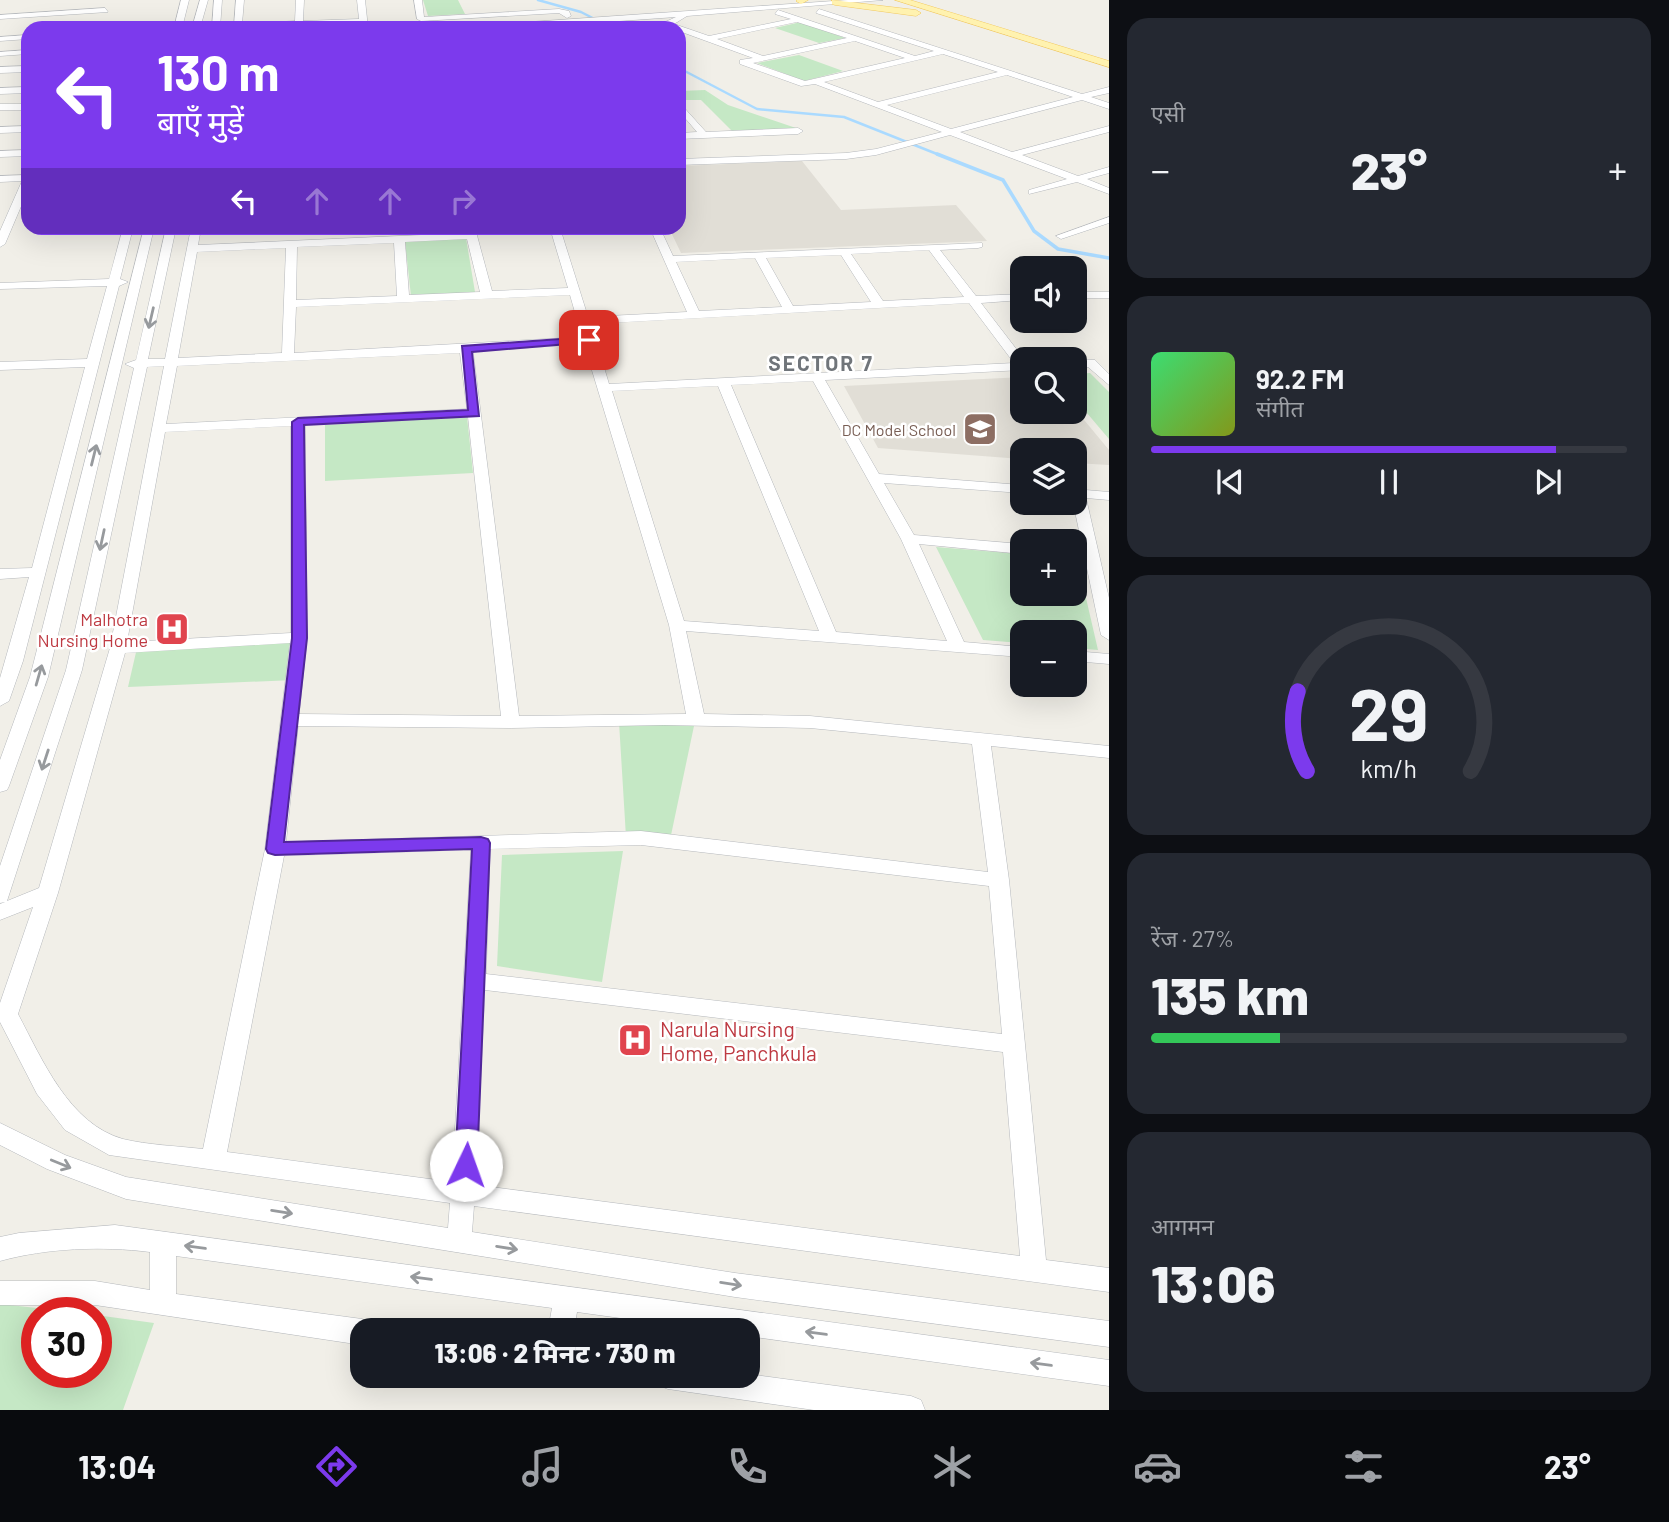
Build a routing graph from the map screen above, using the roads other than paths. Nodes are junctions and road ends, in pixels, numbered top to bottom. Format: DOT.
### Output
graph roads {
  1 [pos="108,0"];
  2 [pos="185,0"];
  3 [pos="204,0"];
  4 [pos="218,0"];
  5 [pos="240,0"];
  6 [pos="300,0"];
  7 [pos="361,0"];
  8 [pos="418,0"];
  9 [pos="804,0"];
  10 [pos="878,0"];
  11 [pos="900,0"];
  12 [pos="920,0"];
  13 [pos="835,2"];
  14 [pos="953,3"];
  15 [pos="104,10"];
  16 [pos="819,11"];
  17 [pos="690,12"];
  18 [pos="778,12"];
  19 [pos="567,16"];
  20 [pos="0,17"];
  21 [pos="180,18"];
  22 [pos="610,18"];
  23 [pos="101,19"];
  24 [pos="239,20"];
  25 [pos="587,20"];
  26 [pos="800,20"];
  27 [pos="964,20"];
  28 [pos="179,21"];
  29 [pos="189,21"];
  30 [pos="199,21"];
  31 [pos="215,21"];
  32 [pos="234,21"];
  33 [pos="299,21"];
  34 [pos="364,21"];
  35 [pos="569,21"];
  36 [pos="576,21"];
  37 [pos="674,21"];
  38 [pos="983,21"];
  39 [pos="686,31"];
  40 [pos="21,38"];
  41 [pos="855,38"];
  42 [pos="0,39"];
  43 [pos="708,39"];
  44 [pos="943,52"];
  45 [pos="21,54"];
  46 [pos="0,56"];
  47 [pos="761,58"];
  48 [pos="913,58"];
  49 [pos="1109,62"];
  50 [pos="21,69"];
  51 [pos="0,70"];
  52 [pos="1007,73"];
  53 [pos="814,82"];
  54 [pos="21,90"];
  55 [pos="1109,90"];
  56 [pos="0,91"];
  57 [pos="1082,97"];
  58 [pos="876,105"];
  59 [pos="1109,106"];
  60 [pos="0,107"];
  61 [pos="21,107"];
  62 [pos="686,113"];
  63 [pos="21,129"];
  64 [pos="1109,129"];
  65 [pos="0,130"];
  66 [pos="798,131"];
  67 [pos="947,131"];
  68 [pos="704,135"];
  69 [pos="686,136"];
  70 [pos="21,153"];
  71 [pos="0,154"];
  72 [pos="1010,155"];
  73 [pos="686,161"];
  74 [pos="1109,170"];
  75 [pos="21,178"];
  76 [pos="1077,179"];
  77 [pos="0,180"];
  78 [pos="1109,191"];
  79 [pos="1033,192"];
  80 [pos="21,194"];
  81 [pos="14,210"];
  82 [pos="0,211"];
  83 [pos="1109,220"];
  84 [pos="126,235"];
  85 [pos="147,235"];
  86 [pos="169,235"];
  87 [pos="194,235"];
  88 [pos="440,235"];
  89 [pos="471,235"];
  90 [pos="557,235"];
  91 [pos="658,235"];
  92 [pos="1061,236"];
  93 [pos="399,239"];
  94 [pos="0,244"];
  95 [pos="292,244"];
  96 [pos="978,244"];
  97 [pos="932,247"];
  98 [pos="191,249"];
  99 [pos="844,251"];
  100 [pos="758,255"];
  101 [pos="670,259"];
  102 [pos="136,281"];
  103 [pos="159,281"];
  104 [pos="112,282"];
  105 [pos="0,286"];
  106 [pos="574,291"];
  107 [pos="486,295"];
  108 [pos="1087,295"];
  109 [pos="1109,295"];
  110 [pos="1010,298"];
  111 [pos="403,299"];
  112 [pos="973,301"];
  113 [pos="288,304"];
  114 [pos="880,306"];
  115 [pos="790,310"];
  116 [pos="695,316"];
  117 [pos="583,321"];
  118 [pos="589,340"];
  119 [pos="466,349"];
  120 [pos="1010,349"];
  121 [pos="288,358"];
  122 [pos="91,363"];
  123 [pos="170,363"];
  124 [pos="1087,363"];
  125 [pos="117,364"];
  126 [pos="140,364"];
  127 [pos="0,366"];
  128 [pos="1010,366"];
  129 [pos="817,377"];
  130 [pos="1109,381"];
  131 [pos="723,382"];
  132 [pos="604,388"];
  133 [pos="131,405"];
  134 [pos="162,410"];
  135 [pos="474,413"];
  136 [pos="298,422"];
  137 [pos="160,428"];
  138 [pos="873,478"];
  139 [pos="1010,488"];
  140 [pos="1087,494"];
  141 [pos="1109,496"];
  142 [pos="909,540"];
  143 [pos="1010,548"];
  144 [pos="1087,569"];
  145 [pos="38,572"];
  146 [pos="0,574"];
  147 [pos="677,625"];
  148 [pos="1109,635"];
  149 [pos="829,636"];
  150 [pos="299,638"];
  151 [pos="118,648"];
  152 [pos="958,648"];
  153 [pos="1010,651"];
  154 [pos="1087,657"];
  155 [pos="1109,659"];
  156 [pos="0,701"];
  157 [pos="289,720"];
  158 [pos="696,720"];
  159 [pos="511,722"];
  160 [pos="981,740"];
  161 [pos="1109,752"];
  162 [pos="0,786"];
  163 [pos="481,843"];
  164 [pos="275,849"];
  165 [pos="999,880"];
  166 [pos="48,893"];
  167 [pos="0,896"];
  168 [pos="0,912"];
  169 [pos="475,981"];
  170 [pos="1013,1044"];
  171 [pos="0,1133"];
  172 [pos="213,1160"];
  173 [pos="464,1194"];
  174 [pos="459,1240"];
  175 [pos="163,1243"];
  176 [pos="0,1249"];
  177 [pos="1034,1270"];
  178 [pos="1109,1280"];
  179 [pos="0,1293"];
  180 [pos="567,1298"];
  181 [pos="163,1304"];
  182 [pos="563,1318"];
  183 [pos="350,1330"];
  184 [pos="1109,1334"];
  185 [pos="1109,1373"];
  186 [pos="754,1388"];
  187 [pos="911,1410"];
  1 -- 15 [label="street"];
  2 -- 21 [label="street"];
  3 -- 30 [label="street"];
  4 -- 31 [label="street"];
  5 -- 24 [label="street"];
  6 -- 33 [label="street"];
  7 -- 34 [label="street"];
  8 -- 19 [label="street"];
  9 -- 22 [label="street"];
  10 -- 13 [label="street"];
  11 -- 27 [label="main road"];
  12 -- 38 [label="main road"];
  13 -- 17 [label="street"];
  13 -- 27 [label="main road"];
  14 -- 38 [label="main road"];
  15 -- 20 [label="street"];
  15 -- 23 [label="street"];
  16 -- 44 [label="street"];
  17 -- 22 [label="street"];
  17 -- 37 [label="street"];
  18 -- 26 [label="street"];
  21 -- 28 [label="street"];
  21 -- 29 [label="street"];
  22 -- 25 [label="street"];
  24 -- 32 [label="street"];
  25 -- 35 [label="street"];
  25 -- 36 [label="street"];
  26 -- 41 [label="street"];
  26 -- 43 [label="street"];
  27 -- 49 [label="main road"];
  38 -- 49 [label="main road"];
  39 -- 43 [label="street"];
  40 -- 42 [label="street"];
  41 -- 47 [label="street"];
  41 -- 48 [label="street"];
  43 -- 47 [label="street"];
  44 -- 48 [label="street"];
  44 -- 52 [label="street"];
  45 -- 46 [label="street"];
  47 -- 53 [label="street"];
  48 -- 53 [label="street"];
  50 -- 51 [label="street"];
  52 -- 57 [label="street"];
  52 -- 58 [label="street"];
  53 -- 58 [label="street"];
  54 -- 56 [label="street"];
  55 -- 57 [label="street"];
  57 -- 59 [label="street"];
  57 -- 67 [label="street"];
  58 -- 67 [label="street"];
  60 -- 61 [label="street"];
  62 -- 68 [label="street"];
  63 -- 65 [label="street"];
  64 -- 72 [label="street"];
  66 -- 68 [label="street"];
  67 -- 72 [label="street"];
  67 -- 73 [label="street"];
  68 -- 69 [label="street"];
  70 -- 71 [label="street"];
  72 -- 76 [label="street"];
  74 -- 76 [label="street"];
  75 -- 77 [label="street"];
  76 -- 78 [label="street"];
  76 -- 79 [label="street"];
  80 -- 81 [label="street"];
  81 -- 82 [label="street"];
  81 -- 94 [label="street"];
  83 -- 92 [label="street"];
  84 -- 104 [label="street"];
  85 -- 102 [label="street"];
  86 -- 103 [label="street"];
  87 -- 98 [label="street"];
  88 -- 93 [label="street"];
  89 -- 107 [label="street"];
  90 -- 106 [label="street"];
  91 -- 101 [label="street"];
  93 -- 95 [label="street"];
  93 -- 111 [label="street"];
  95 -- 98 [label="street"];
  95 -- 113 [label="street"];
  96 -- 97 [label="street"];
  97 -- 99 [label="street"];
  97 -- 112 [label="street"];
  98 -- 123 [label="street"];
  99 -- 100 [label="street"];
  99 -- 114 [label="street"];
  100 -- 101 [label="street"];
  100 -- 115 [label="street"];
  101 -- 116 [label="street"];
  102 -- 103 [label="street"];
  102 -- 104 [label="street"];
  102 -- 125 [label="street"];
  103 -- 126 [label="street, one-way"];
  104 -- 105 [label="street"];
  104 -- 122 [label="street"];
  106 -- 107 [label="street"];
  106 -- 117 [label="street"];
  107 -- 111 [label="street"];
  108 -- 109 [label="street"];
  110 -- 112 [label="street"];
  111 -- 113 [label="street"];
  112 -- 114 [label="street"];
  112 -- 120 [label="street"];
  113 -- 121 [label="street"];
  114 -- 115 [label="street"];
  115 -- 116 [label="street"];
  116 -- 117 [label="street"];
  117 -- 118 [label="street"];
  118 -- 119 [label="street"];
  118 -- 132 [label="street"];
  119 -- 121 [label="street"];
  119 -- 135 [label="street"];
  121 -- 123 [label="street"];
  122 -- 127 [label="street"];
  122 -- 145 [label="street"];
  123 -- 126 [label="street"];
  123 -- 134 [label="street"];
  124 -- 130 [label="street"];
  125 -- 126 [label="street"];
  162 -- 125 [label="street, one-way"];
  126 -- 133 [label="street"];
  128 -- 129 [label="street"];
  129 -- 131 [label="street"];
  129 -- 138 [label="street"];
  131 -- 132 [label="street"];
  131 -- 149 [label="street"];
  132 -- 147 [label="street"];
  133 -- 134 [label="street"];
  133 -- 167 [label="street, one-way"];
  134 -- 137 [label="street"];
  135 -- 136 [label="street"];
  135 -- 159 [label="street"];
  136 -- 137 [label="street"];
  136 -- 150 [label="street"];
  137 -- 151 [label="street"];
  138 -- 139 [label="street"];
  138 -- 142 [label="street"];
  140 -- 141 [label="street"];
  142 -- 143 [label="street"];
  142 -- 152 [label="street"];
  144 -- 148 [label="street"];
  145 -- 146 [label="street"];
  145 -- 156 [label="street"];
  147 -- 149 [label="street"];
  147 -- 158 [label="street"];
  149 -- 152 [label="street"];
  150 -- 151 [label="street"];
  150 -- 157 [label="street"];
  151 -- 166 [label="street"];
  152 -- 153 [label="street"];
  154 -- 155 [label="street"];
  157 -- 159 [label="street"];
  157 -- 164 [label="street"];
  158 -- 159 [label="street"];
  158 -- 160 [label="street"];
  160 -- 161 [label="street"];
  160 -- 165 [label="street"];
  163 -- 164 [label="street"];
  163 -- 165 [label="street"];
  163 -- 169 [label="street"];
  164 -- 172 [label="street"];
  165 -- 170 [label="street"];
  166 -- 168 [label="street"];
  166 -- 172 [label="street"];
  169 -- 170 [label="street"];
  169 -- 173 [label="street"];
  170 -- 177 [label="street"];
  171 -- 174 [label="street, one-way"];
  172 -- 173 [label="street"];
  173 -- 174 [label="street"];
  173 -- 177 [label="street"];
  174 -- 184 [label="street, one-way"];
  175 -- 176 [label="street"];
  180 -- 175 [label="street, one-way"];
  175 -- 181 [label="street"];
  177 -- 178 [label="street"];
  179 -- 181 [label="street"];
  180 -- 182 [label="street"];
  185 -- 180 [label="street, one-way"];
  181 -- 183 [label="street"];
  186 -- 187 [label="street"];
}
